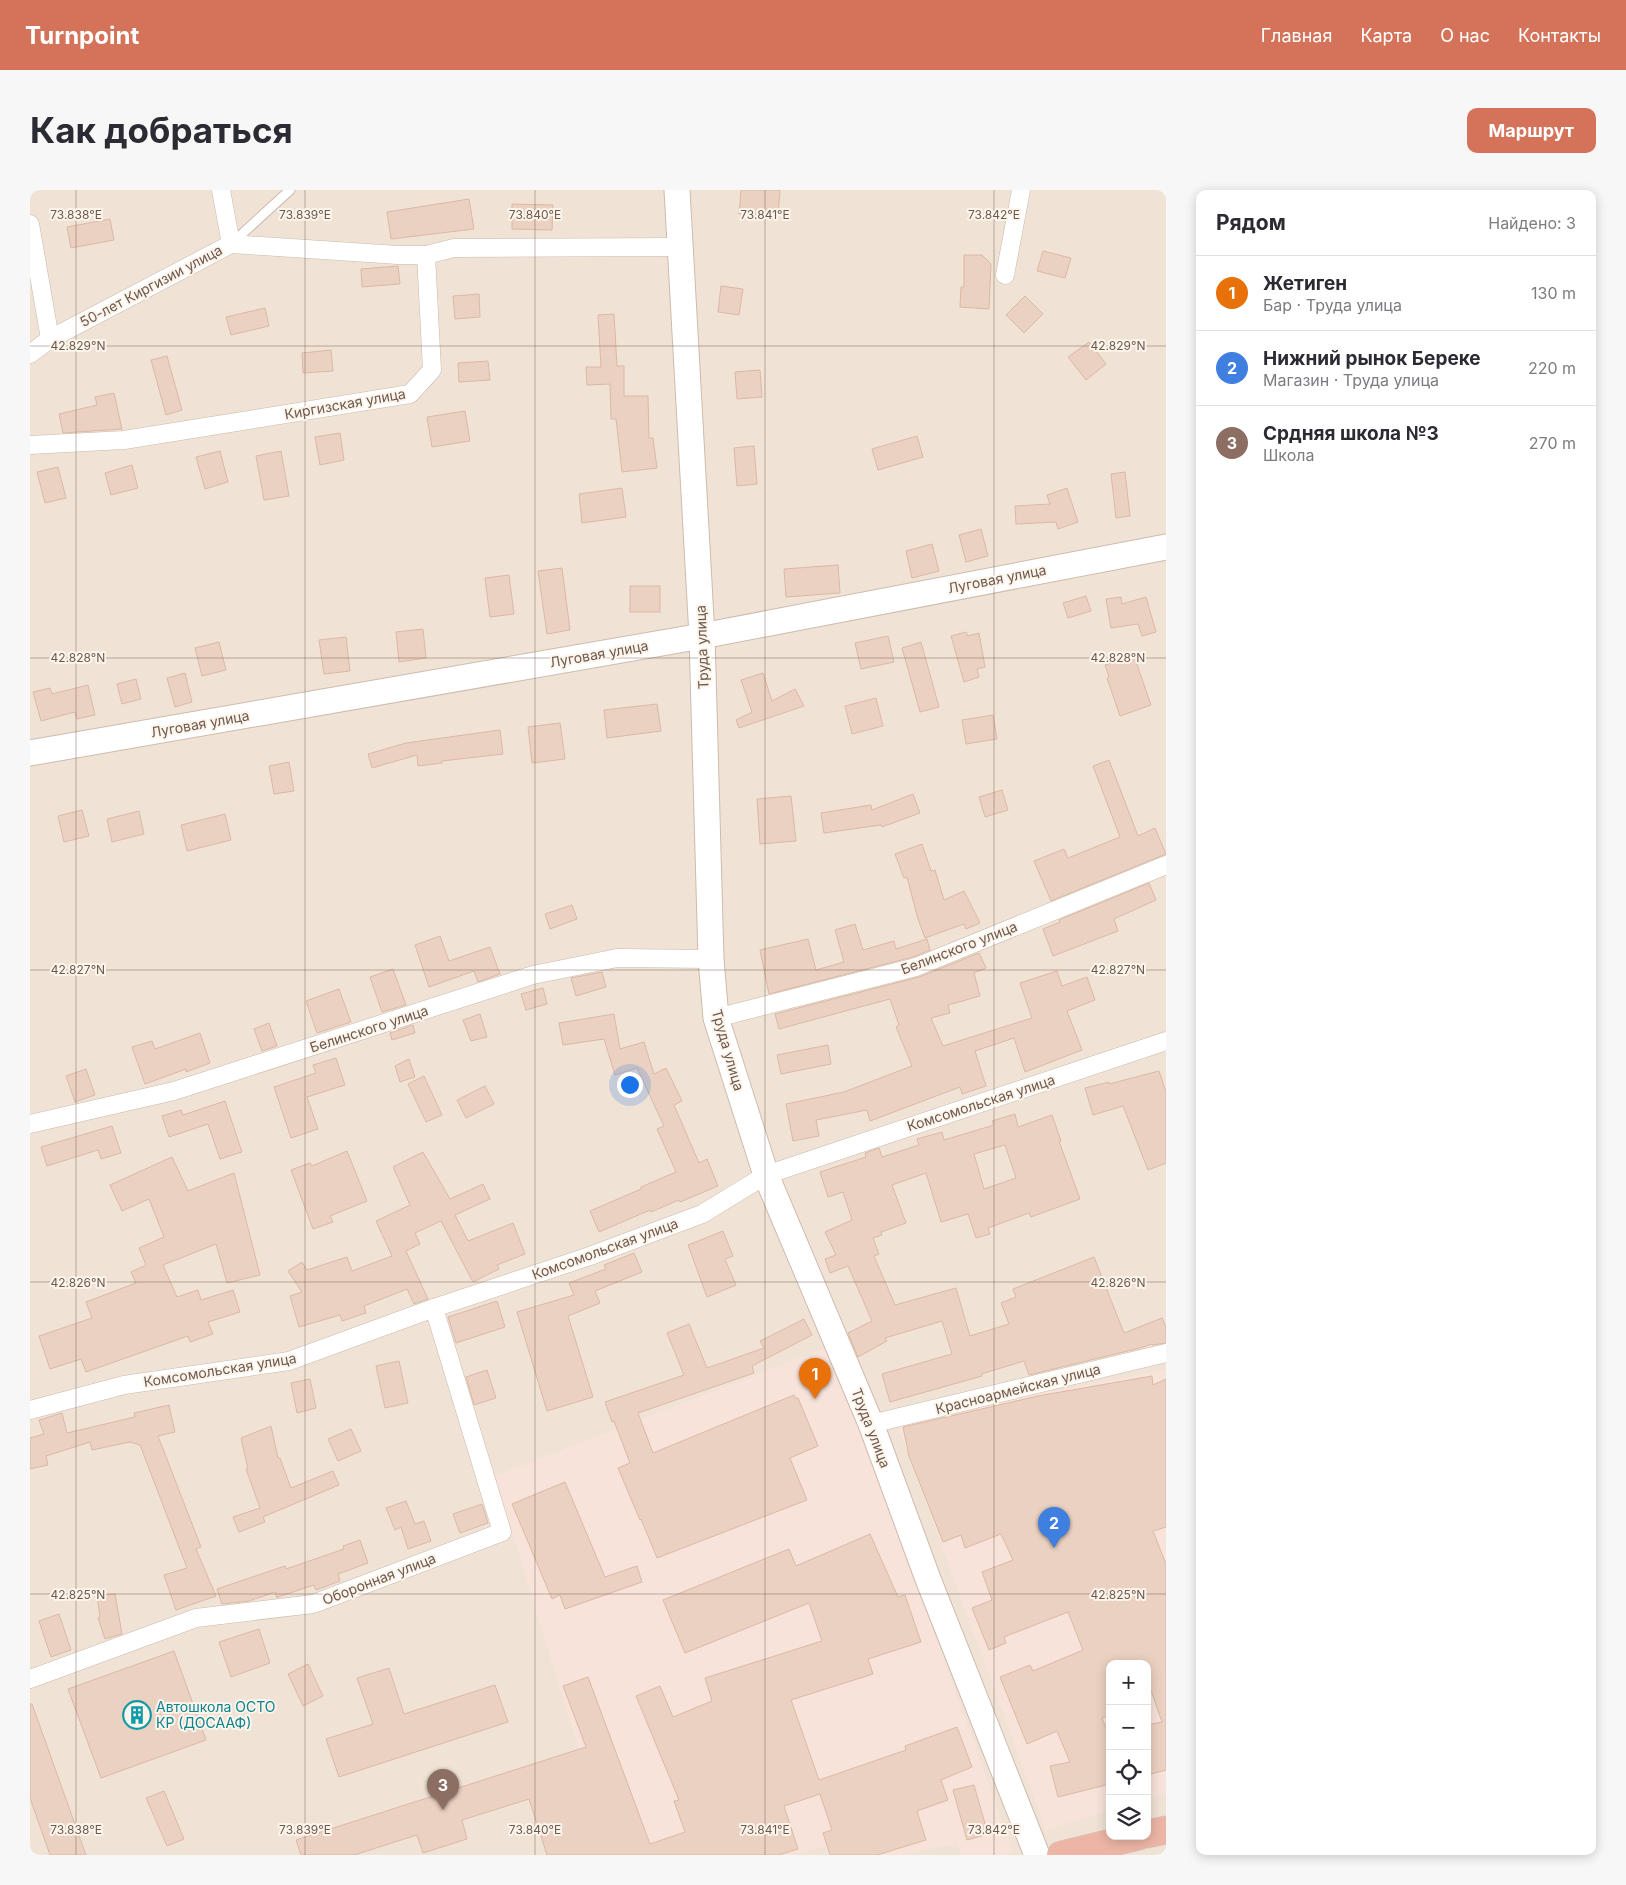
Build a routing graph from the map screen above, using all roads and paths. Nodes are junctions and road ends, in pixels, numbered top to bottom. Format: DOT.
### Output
graph roads {
  1 [pos="221,190"];
  2 [pos="290,190"];
  3 [pos="677,190"];
  4 [pos="1022,190"];
  5 [pos="30,224"];
  6 [pos="231,244"];
  7 [pos="680,247"];
  8 [pos="426,255"];
  9 [pos="1005,276"];
  10 [pos="50,339"];
  11 [pos="30,354"];
  12 [pos="30,445"];
  13 [pos="1166,547"];
  14 [pos="702,636"];
  15 [pos="30,753"];
  16 [pos="1166,865"];
  17 [pos="711,959"];
  18 [pos="716,1018"];
  19 [pos="1166,1041"];
  20 [pos="30,1124"];
  21 [pos="766,1175"];
  22 [pos="434,1308"];
  23 [pos="1166,1353"];
  24 [pos="30,1410"];
  25 [pos="871,1424"];
  26 [pos="30,1680"];
  27 [pos="1166,1830"];
  28 [pos="1151,1833"];
  29 [pos="1122,1840"];
  30 [pos="1037,1855"];
  31 [pos="1060,1855"];
  1 -- 6 [label="street, 50-лет Киргизии улица"];
  2 -- 6 [label="lane"];
  3 -- 7 [label="street, Труда улица"];
  4 -- 9 [label="street"];
  5 -- 10 [label="street"];
  6 -- 8 [label="street"];
  6 -- 10 [label="street, 50-лет Киргизии улица"];
  7 -- 8 [label="street"];
  7 -- 14 [label="street, Труда улица"];
  8 -- 12 [label="street, Киргизская улица"];
  10 -- 11 [label="street, 50-лет Киргизии улица"];
  13 -- 14 [label="street, Луговая улица"];
  14 -- 15 [label="street, Луговая улица"];
  14 -- 17 [label="street, Труда улица"];
  16 -- 18 [label="street, Белинского улица"];
  17 -- 18 [label="street, Труда улица"];
  17 -- 20 [label="street, Белинского улица"];
  18 -- 21 [label="street, Труда улица"];
  19 -- 21 [label="street, Комсомольская улица"];
  21 -- 22 [label="street, Комсомольская улица"];
  21 -- 25 [label="street, Труда улица"];
  22 -- 24 [label="street, Комсомольская улица"];
  22 -- 26 [label="street, Оборонная улица"];
  23 -- 25 [label="street, Красноармейская улица"];
  25 -- 30 [label="street, Труда улица"];
  27 -- 28 [label="highway"];
  29 -- 31 [label="highway"];
}
